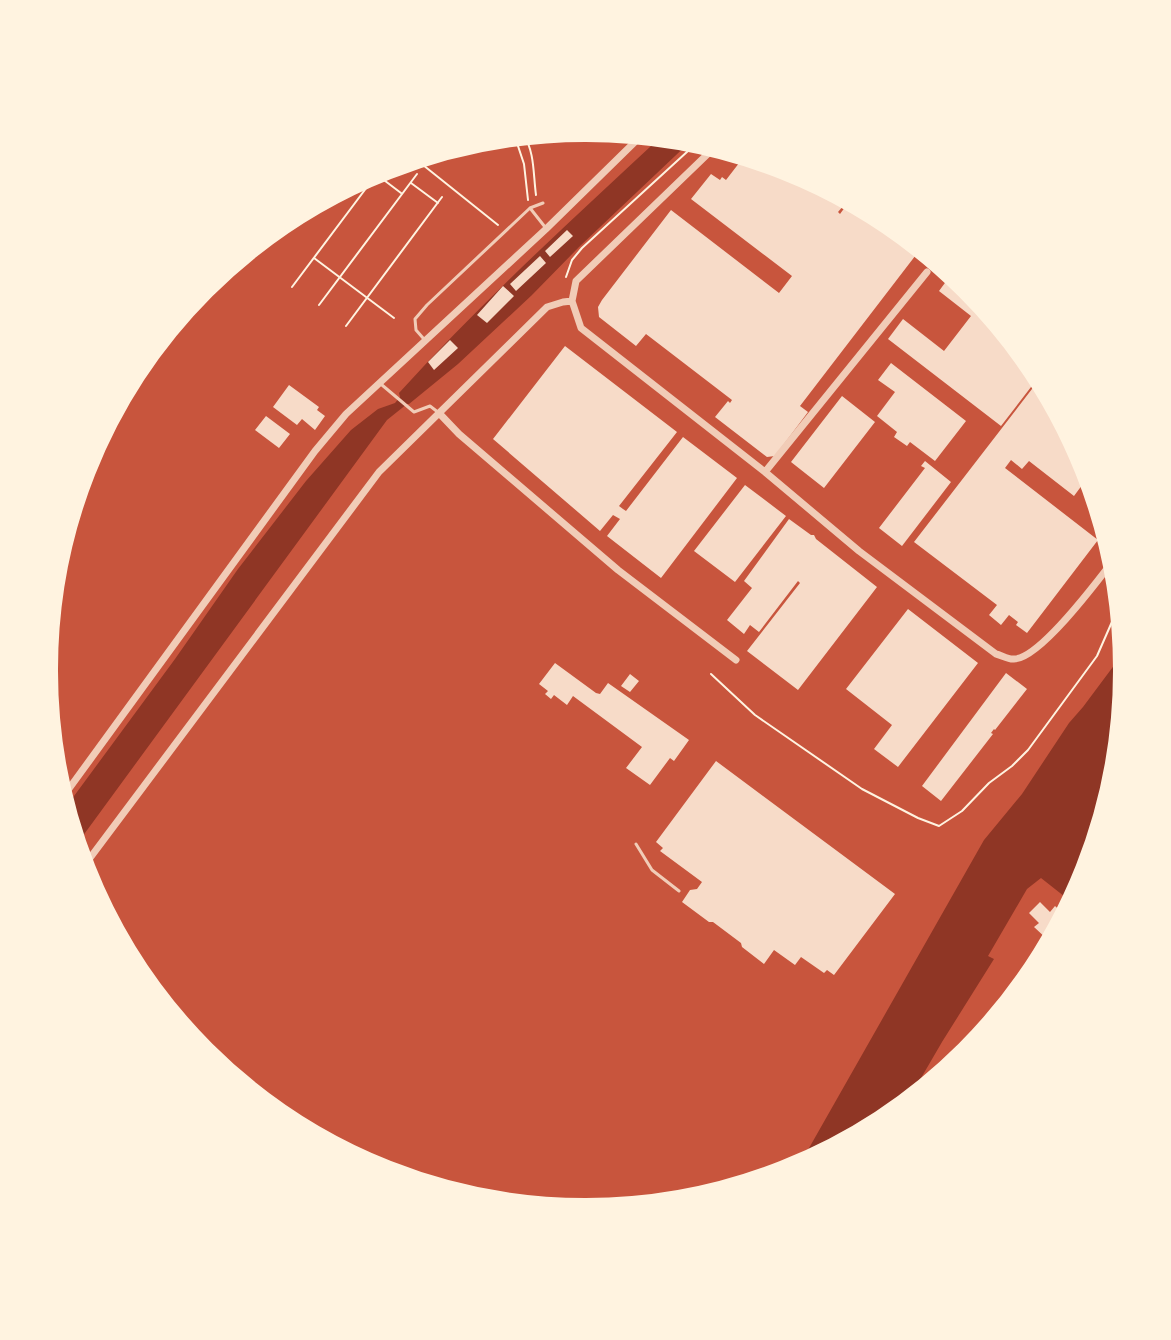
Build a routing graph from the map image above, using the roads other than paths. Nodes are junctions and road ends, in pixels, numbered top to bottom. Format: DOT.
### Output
graph roads {
  1 [pos="634,143"];
  2 [pos="707,155"];
  3 [pos="543,203"];
  4 [pos="530,208"];
  5 [pos="546,229"];
  6 [pos="927,272"];
  7 [pos="572,301"];
  8 [pos="426,341"];
  9 [pos="379,382"];
  10 [pos="439,413"];
  11 [pos="765,472"];
  12 [pos="1105,570"];
  13 [pos="736,660"];
  14 [pos="70,788"];
  15 [pos="636,844"];
  16 [pos="90,857"];
  17 [pos="679,891"];
  1 -- 5 [label="street"];
  2 -- 7 [label="street"];
  3 -- 4 [label="lane"];
  4 -- 5 [label="lane"];
  4 -- 8 [label="lane"];
  5 -- 8 [label="street"];
  6 -- 11 [label="street"];
  7 -- 10 [label="street"];
  7 -- 11 [label="street"];
  8 -- 9 [label="street"];
  9 -- 10 [label="lane"];
  9 -- 14 [label="street"];
  10 -- 13 [label="street"];
  10 -- 16 [label="street"];
  11 -- 12 [label="street"];
  15 -- 17 [label="lane"];
}
